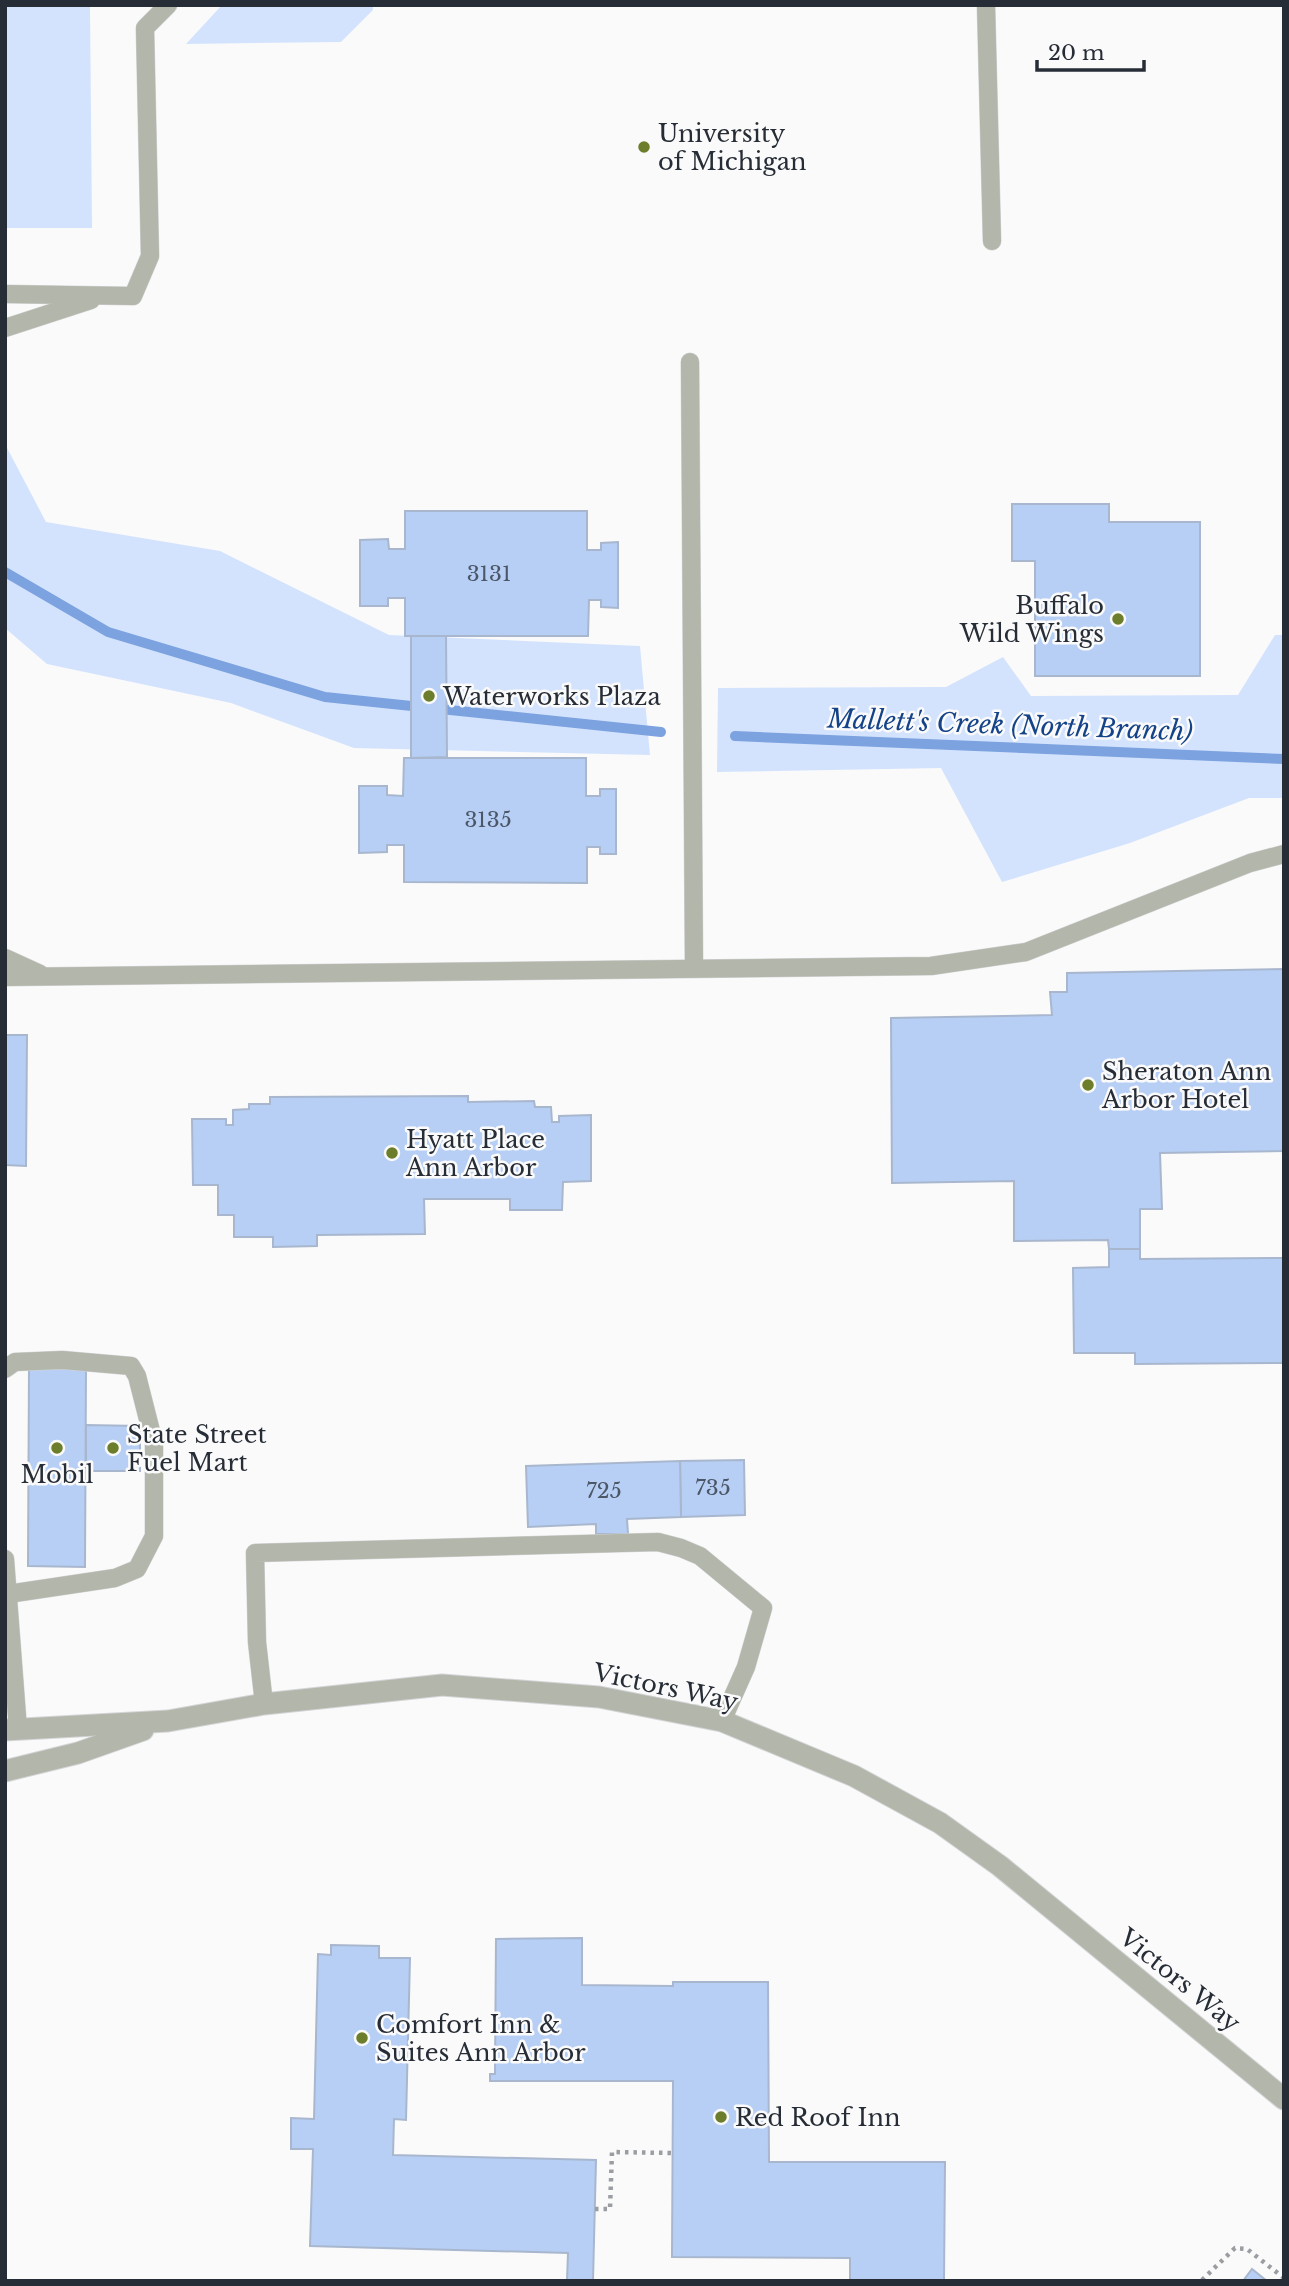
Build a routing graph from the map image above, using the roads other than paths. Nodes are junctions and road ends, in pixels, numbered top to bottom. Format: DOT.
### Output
graph roads {
  1 [pos="168,5"];
  2 [pos="986,5"];
  3 [pos="992,241"];
  4 [pos="5,294"];
  5 [pos="104,296"];
  6 [pos="5,328"];
  7 [pos="690,362"];
  8 [pos="1284,854"];
  9 [pos="5,958"];
  10 [pos="694,968"];
  11 [pos="5,977"];
  12 [pos="46,977"];
  13 [pos="5,1369"];
  14 [pos="5,1559"];
  15 [pos="8,1594"];
  16 [pos="264,1704"];
  17 [pos="169,1721"];
  18 [pos="722,1721"];
  19 [pos="12,1729"];
  20 [pos="5,1771"];
  21 [pos="1284,2099"];
  1 -- 5 [label="lane"];
  2 -- 3 [label="lane"];
  4 -- 5 [label="lane"];
  5 -- 6 [label="lane"];
  7 -- 10 [label="lane"];
  8 -- 10 [label="lane"];
  9 -- 12 [label="lane"];
  10 -- 12 [label="lane"];
  11 -- 12 [label="lane"];
  13 -- 15 [label="lane"];
  14 -- 15 [label="lane"];
  15 -- 19 [label="lane"];
  16 -- 17 [label="street, Victors Way"];
  16 -- 18 [label="street, Victors Way"];
  16 -- 18 [label="lane"];
  17 -- 19 [label="street, Victors Way"];
  17 -- 20 [label="street"];
  18 -- 21 [label="street, Victors Way"];
}
